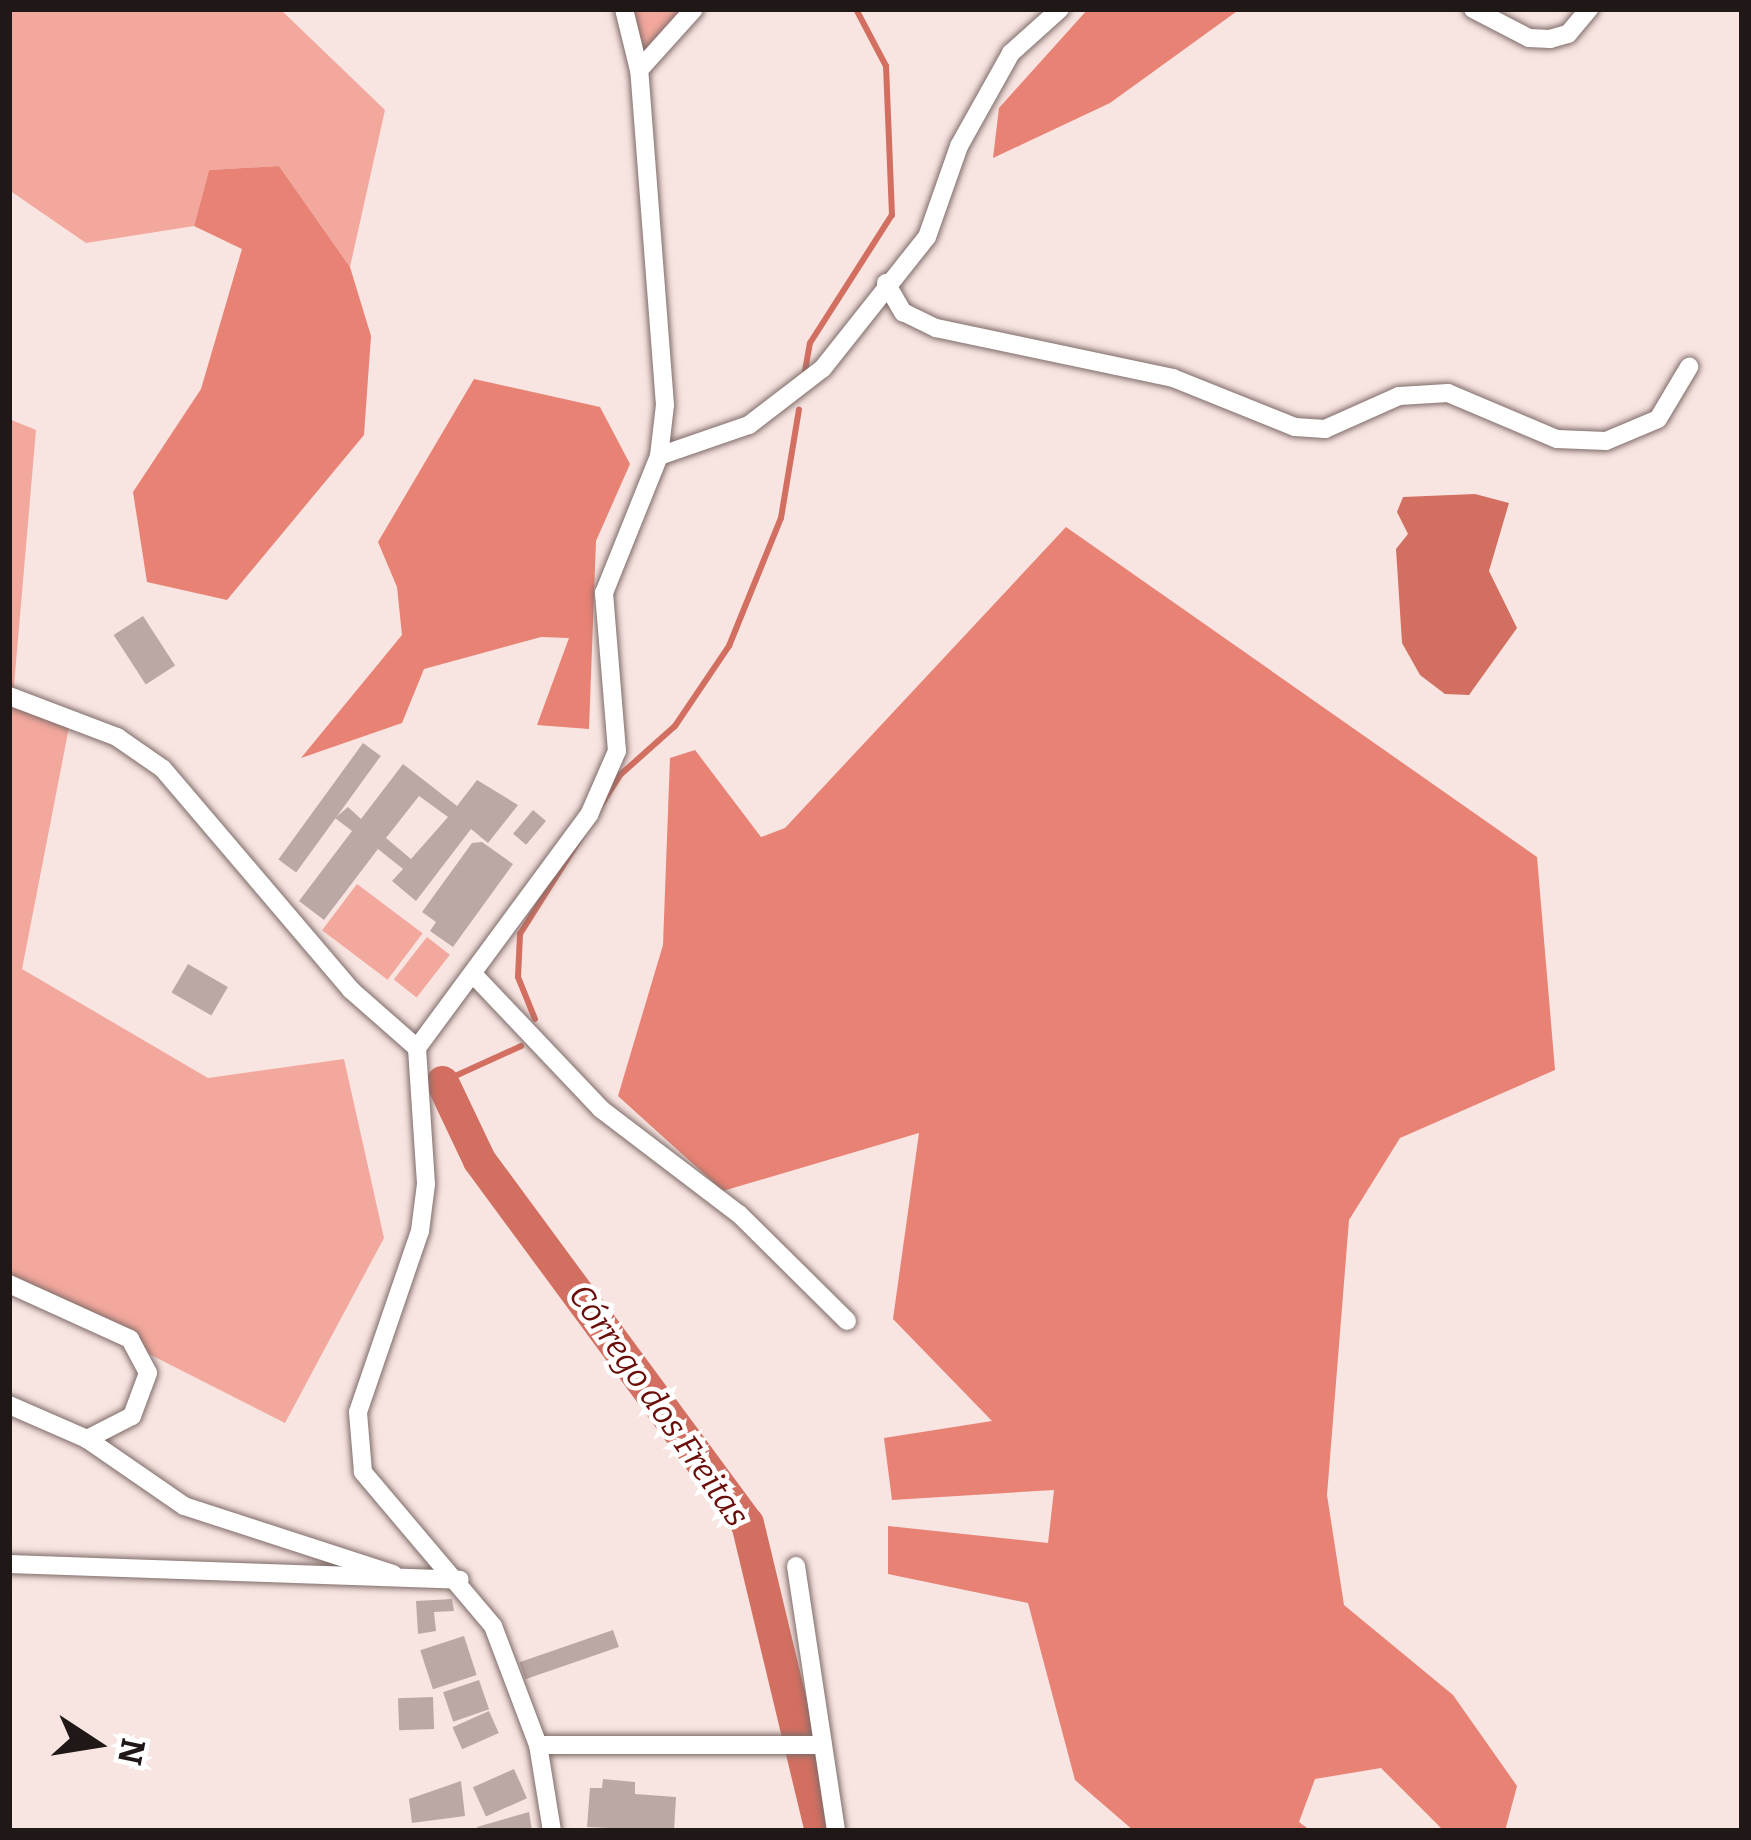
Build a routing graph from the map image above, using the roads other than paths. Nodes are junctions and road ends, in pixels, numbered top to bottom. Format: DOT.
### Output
graph roads {
  1 [pos="624,9"];
  2 [pos="694,9"];
  3 [pos="1060,9"];
  4 [pos="1473,9"];
  5 [pos="1589,9"];
  6 [pos="639,70"];
  7 [pos="886,283"];
  8 [pos="1689,367"];
  9 [pos="659,457"];
  10 [pos="9,696"];
  11 [pos="472,974"];
  12 [pos="417,1048"];
  13 [pos="9,1284"];
  14 [pos="847,1321"];
  15 [pos="9,1405"];
  16 [pos="87,1439"];
  17 [pos="9,1564"];
  18 [pos="796,1566"];
  19 [pos="404,1579"];
  20 [pos="460,1580"];
  21 [pos="538,1744"];
  22 [pos="819,1745"];
  23 [pos="552,1831"];
  24 [pos="836,1831"];
  1 -- 6 [label="street"];
  2 -- 6 [label="street"];
  3 -- 7 [label="street"];
  4 -- 5 [label="street"];
  6 -- 9 [label="street"];
  7 -- 8 [label="street"];
  7 -- 9 [label="street"];
  9 -- 11 [label="street"];
  10 -- 12 [label="street"];
  11 -- 12 [label="street"];
  11 -- 14 [label="street"];
  12 -- 20 [label="street"];
  13 -- 16 [label="street"];
  15 -- 16 [label="street"];
  16 -- 19 [label="street"];
  17 -- 19 [label="street"];
  18 -- 22 [label="street"];
  19 -- 20 [label="street"];
  20 -- 21 [label="street"];
  21 -- 22 [label="street"];
  21 -- 23 [label="street"];
  22 -- 24 [label="street"];
}
